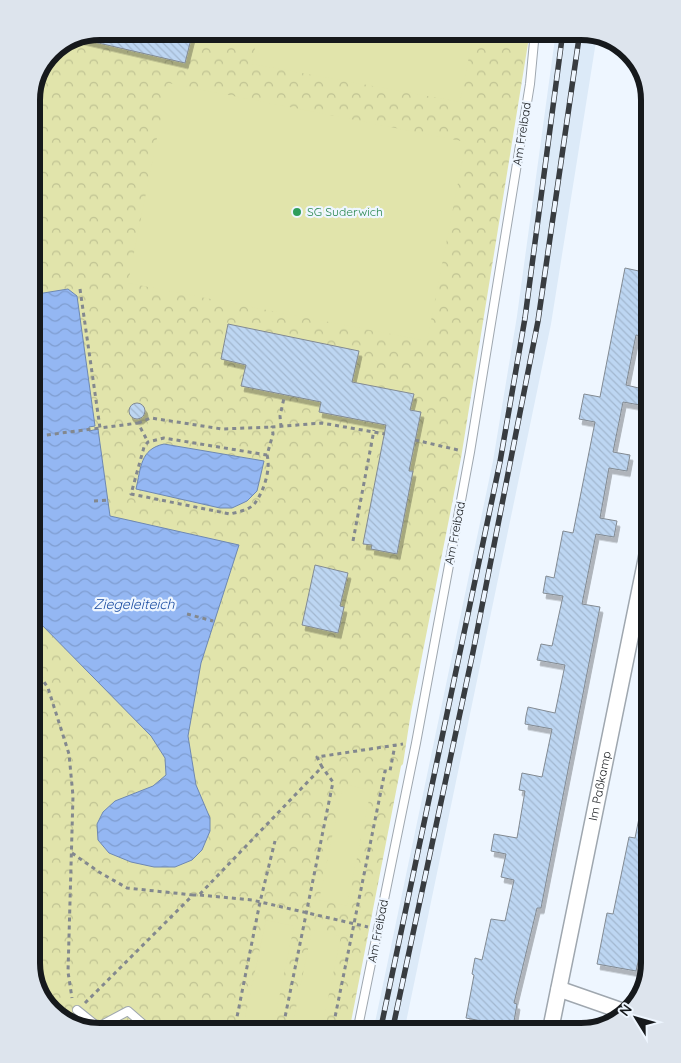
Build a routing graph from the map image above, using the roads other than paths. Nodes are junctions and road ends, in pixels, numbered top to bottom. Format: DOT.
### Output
graph roads {
  1 [pos="534,40"];
  2 [pos="641,585"];
  3 [pos="559,990"];
  4 [pos="611,1007"];
  5 [pos="77,1010"];
  6 [pos="93,1023"];
  7 [pos="106,1023"];
  8 [pos="142,1023"];
  9 [pos="359,1023"];
  10 [pos="552,1023"];
  1 -- 9 [label="lane, Am Freibad"];
  2 -- 3 [label="street, Im Paßkamp"];
  3 -- 4 [label="street"];
  3 -- 10 [label="street, Im Paßkamp"];
  5 -- 6 [label="lane"];
  7 -- 8 [label="lane"];
}
